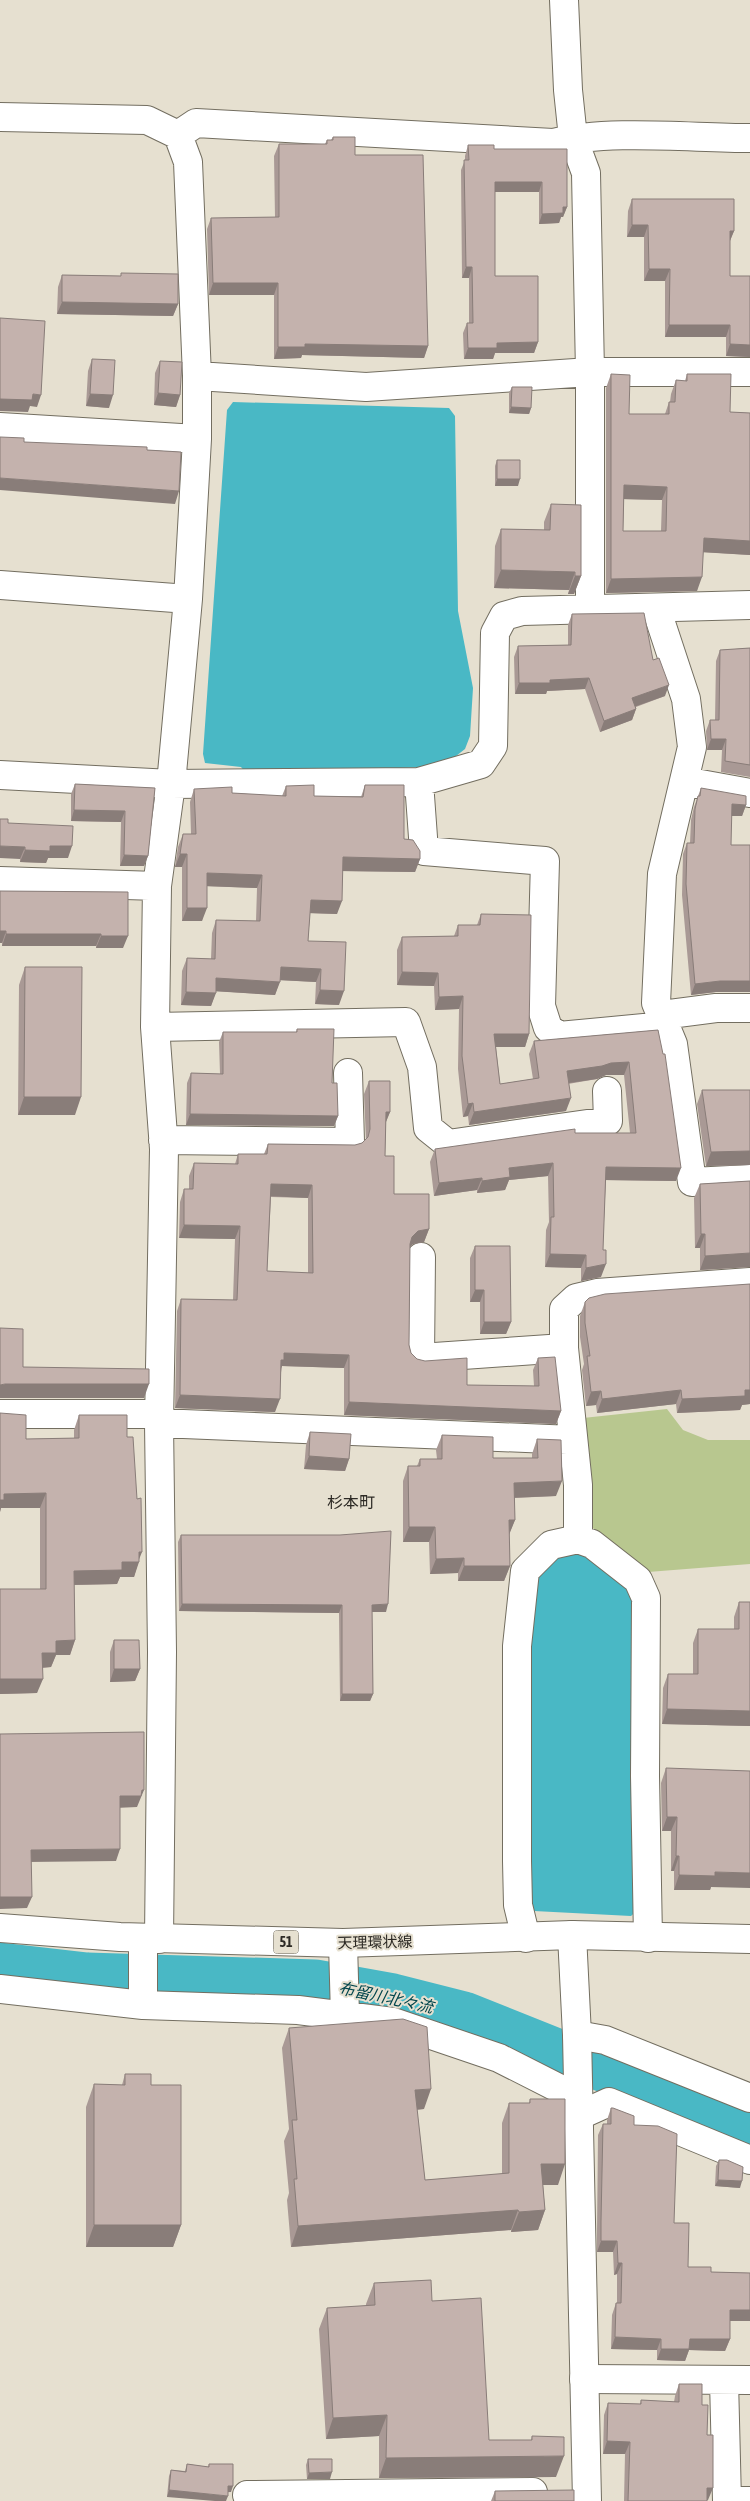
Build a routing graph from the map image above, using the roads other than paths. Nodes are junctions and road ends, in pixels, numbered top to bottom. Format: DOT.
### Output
graph roads {
  1 [pos="564,0"];
  2 [pos="0,117"];
  3 [pos="178,135"];
  4 [pos="573,138"];
  5 [pos="750,138"];
  6 [pos="590,372"];
  7 [pos="750,372"];
  8 [pos="197,376"];
  9 [pos="0,427"];
  10 [pos="197,439"];
  11 [pos="0,585"];
  12 [pos="188,600"];
  13 [pos="750,605"];
  14 [pos="656,608"];
  15 [pos="590,609"];
  16 [pos="0,775"];
  17 [pos="684,781"];
  18 [pos="419,782"];
  19 [pos="171,784"];
  20 [pos="750,793"];
  21 [pos="0,881"];
  22 [pos="157,886"];
  23 [pos="750,1008"];
  24 [pos="664,1020"];
  25 [pos="155,1027"];
  26 [pos="348,1073"];
  27 [pos="607,1091"];
  28 [pos="164,1140"];
  29 [pos="750,1179"];
  30 [pos="421,1257"];
  31 [pos="750,1282"];
  32 [pos="564,1348"];
  33 [pos="0,1414"];
  34 [pos="159,1418"];
  35 [pos="573,1440"];
  36 [pos="578,1539"];
  37 [pos="0,1928"];
  38 [pos="572,1935"];
  39 [pos="151,1938"];
  40 [pos="526,1938"];
  41 [pos="648,1938"];
  42 [pos="750,1939"];
  43 [pos="342,1943"];
  44 [pos="0,1989"];
  45 [pos="142,2005"];
  46 [pos="346,2016"];
  47 [pos="577,2035"];
  48 [pos="750,2098"];
  49 [pos="578,2102"];
  50 [pos="750,2160"];
  51 [pos="584,2380"];
  52 [pos="737,2380"];
  53 [pos="574,2494"];
  54 [pos="247,2495"];
  55 [pos="750,2501"];
  1 -- 4 [label="street"];
  2 -- 3 [label="street"];
  3 -- 4 [label="street"];
  3 -- 8 [label="street"];
  4 -- 5 [label="street"];
  4 -- 6 [label="street"];
  6 -- 7 [label="street"];
  6 -- 8 [label="street"];
  6 -- 15 [label="street"];
  8 -- 10 [label="street"];
  9 -- 10 [label="street"];
  10 -- 12 [label="street"];
  11 -- 12 [label="street"];
  12 -- 19 [label="street"];
  13 -- 14 [label="street"];
  14 -- 15 [label="street"];
  14 -- 17 [label="street"];
  15 -- 18 [label="street"];
  16 -- 19 [label="street"];
  17 -- 20 [label="street"];
  17 -- 24 [label="street"];
  18 -- 19 [label="street"];
  18 -- 24 [label="street"];
  19 -- 22 [label="street"];
  21 -- 22 [label="street"];
  22 -- 25 [label="street"];
  23 -- 24 [label="street"];
  24 -- 29 [label="street"];
  25 -- 27 [label="street"];
  25 -- 28 [label="street"];
  26 -- 28 [label="street"];
  28 -- 34 [label="street"];
  30 -- 32 [label="street"];
  31 -- 32 [label="street"];
  32 -- 35 [label="street"];
  33 -- 34 [label="street"];
  34 -- 35 [label="street"];
  34 -- 39 [label="street"];
  35 -- 36 [label="street"];
  36 -- 40 [label="street"];
  36 -- 41 [label="street"];
  37 -- 39 [label="street, 天理環状線 / 51"];
  38 -- 40 [label="street, 天理環状線 / 51"];
  38 -- 41 [label="street, 天理環状線 / 51"];
  38 -- 47 [label="street"];
  39 -- 43 [label="street, 天理環状線 / 51"];
  39 -- 45 [label="street"];
  40 -- 43 [label="street, 天理環状線 / 51"];
  41 -- 42 [label="street, 天理環状線 / 51"];
  43 -- 46 [label="street"];
  44 -- 45 [label="street"];
  45 -- 46 [label="street"];
  46 -- 49 [label="street"];
  47 -- 48 [label="street"];
  47 -- 49 [label="street"];
  49 -- 50 [label="street"];
  49 -- 51 [label="street"];
  51 -- 52 [label="street"];
  51 -- 53 [label="street"];
  52 -- 55 [label="street"];
  53 -- 54 [label="street"];
}
